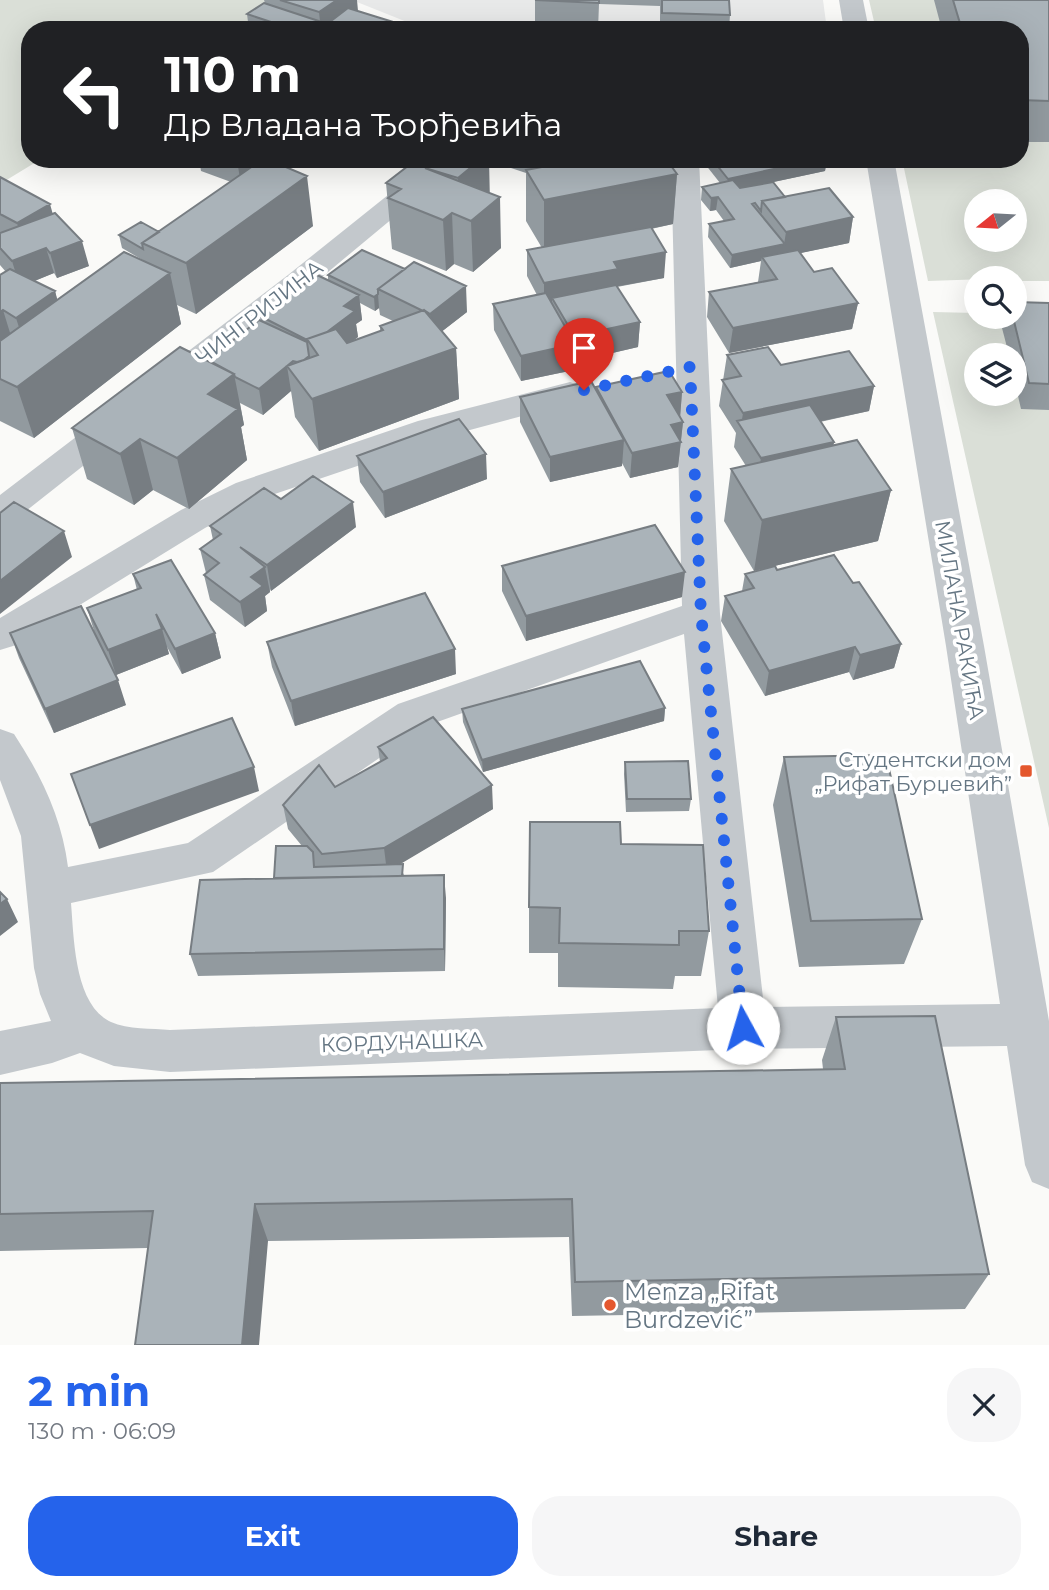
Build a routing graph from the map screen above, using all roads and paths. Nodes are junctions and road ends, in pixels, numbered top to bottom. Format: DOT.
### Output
graph roads {
  1 [pos="851,0"];
  2 [pos="855,21"];
  3 [pos="439,168"];
  4 [pos="685,168"];
  5 [pos="882,168"];
  6 [pos="597,387"];
  7 [pos="8,497"];
  8 [pos="701,614"];
  9 [pos="0,636"];
  10 [pos="0,745"];
  11 [pos="50,889"];
  12 [pos="1028,1025"];
  13 [pos="743,1028"];
  14 [pos="83,1030"];
  15 [pos="0,1053"];
  16 [pos="1049,1165"];
  1 -- 2 [label="street"];
  3 -- 7 [label="street, ЧИНГРИЈИНА"];
  4 -- 8 [label="street"];
  5 -- 12 [label="street, МИЛАНА РАКИЋА"];
  6 -- 9 [label="street"];
  8 -- 11 [label="street"];
  8 -- 13 [label="street"];
  10 -- 11 [label="street"];
  11 -- 14 [label="street"];
  12 -- 13 [label="street, КОРДУНАШКА"];
  12 -- 16 [label="street, МИЛАНА РАКИЋА"];
  13 -- 14 [label="street, КОРДУНАШКА"];
  14 -- 15 [label="street"];
}
